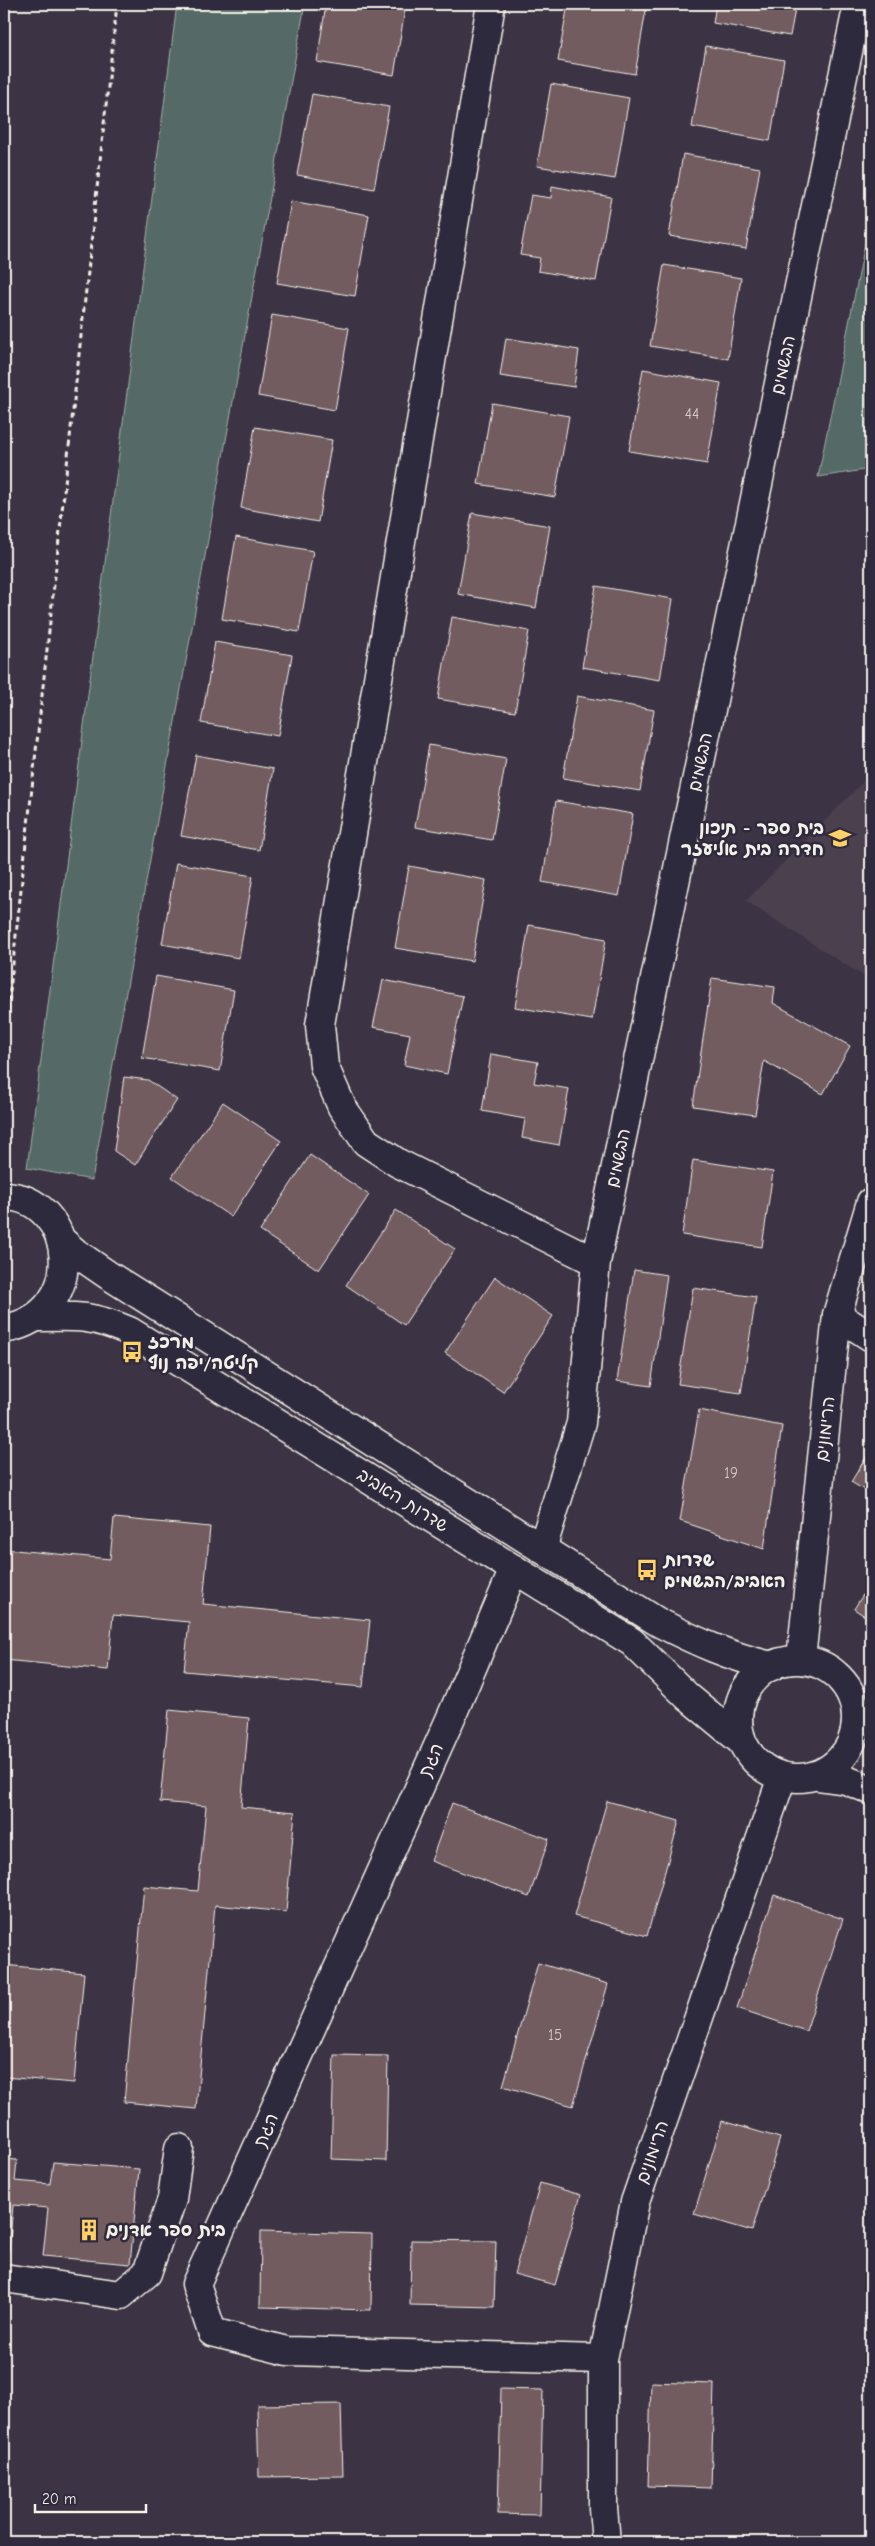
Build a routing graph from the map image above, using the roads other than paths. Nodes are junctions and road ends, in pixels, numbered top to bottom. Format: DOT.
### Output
graph roads {
  1 [pos="491,4"];
  2 [pos="858,4"];
  3 [pos="4,1196"];
  4 [pos="871,1202"];
  5 [pos="61,1240"];
  6 [pos="596,1262"];
  7 [pos="837,1315"];
  8 [pos="37,1317"];
  9 [pos="4,1329"];
  10 [pos="871,1337"];
  11 [pos="542,1549"];
  12 [pos="514,1569"];
  13 [pos="801,1659"];
  14 [pos="772,1666"];
  15 [pos="864,1719"];
  16 [pos="740,1740"];
  17 [pos="817,1776"];
  18 [pos="782,1777"];
  19 [pos="871,1790"];
  20 [pos="179,2148"];
  21 [pos="4,2278"];
  22 [pos="603,2359"];
  23 [pos="606,2542"];
  1 -- 6 [label="street"];
  2 -- 6 [label="street, הבשמים"];
  3 -- 5 [label="street"];
  4 -- 7 [label="street, הרימונים"];
  5 -- 8 [label="street"];
  5 -- 11 [label="street, שדרות האביב"];
  6 -- 11 [label="street, הבשמים"];
  7 -- 10 [label="street"];
  7 -- 13 [label="street, הרימונים"];
  8 -- 9 [label="street"];
  8 -- 12 [label="street, שדרות האביב"];
  11 -- 14 [label="street, שדרות האביב"];
  12 -- 16 [label="street, שדרות האביב"];
  12 -- 22 [label="street, הגת"];
  13 -- 14 [label="street"];
  13 -- 15 [label="street"];
  14 -- 16 [label="street"];
  15 -- 17 [label="street"];
  16 -- 18 [label="street"];
  17 -- 18 [label="street"];
  17 -- 19 [label="street"];
  18 -- 22 [label="street, הרימונים"];
  20 -- 21 [label="street"];
  22 -- 23 [label="street, הרימונים"];
}
